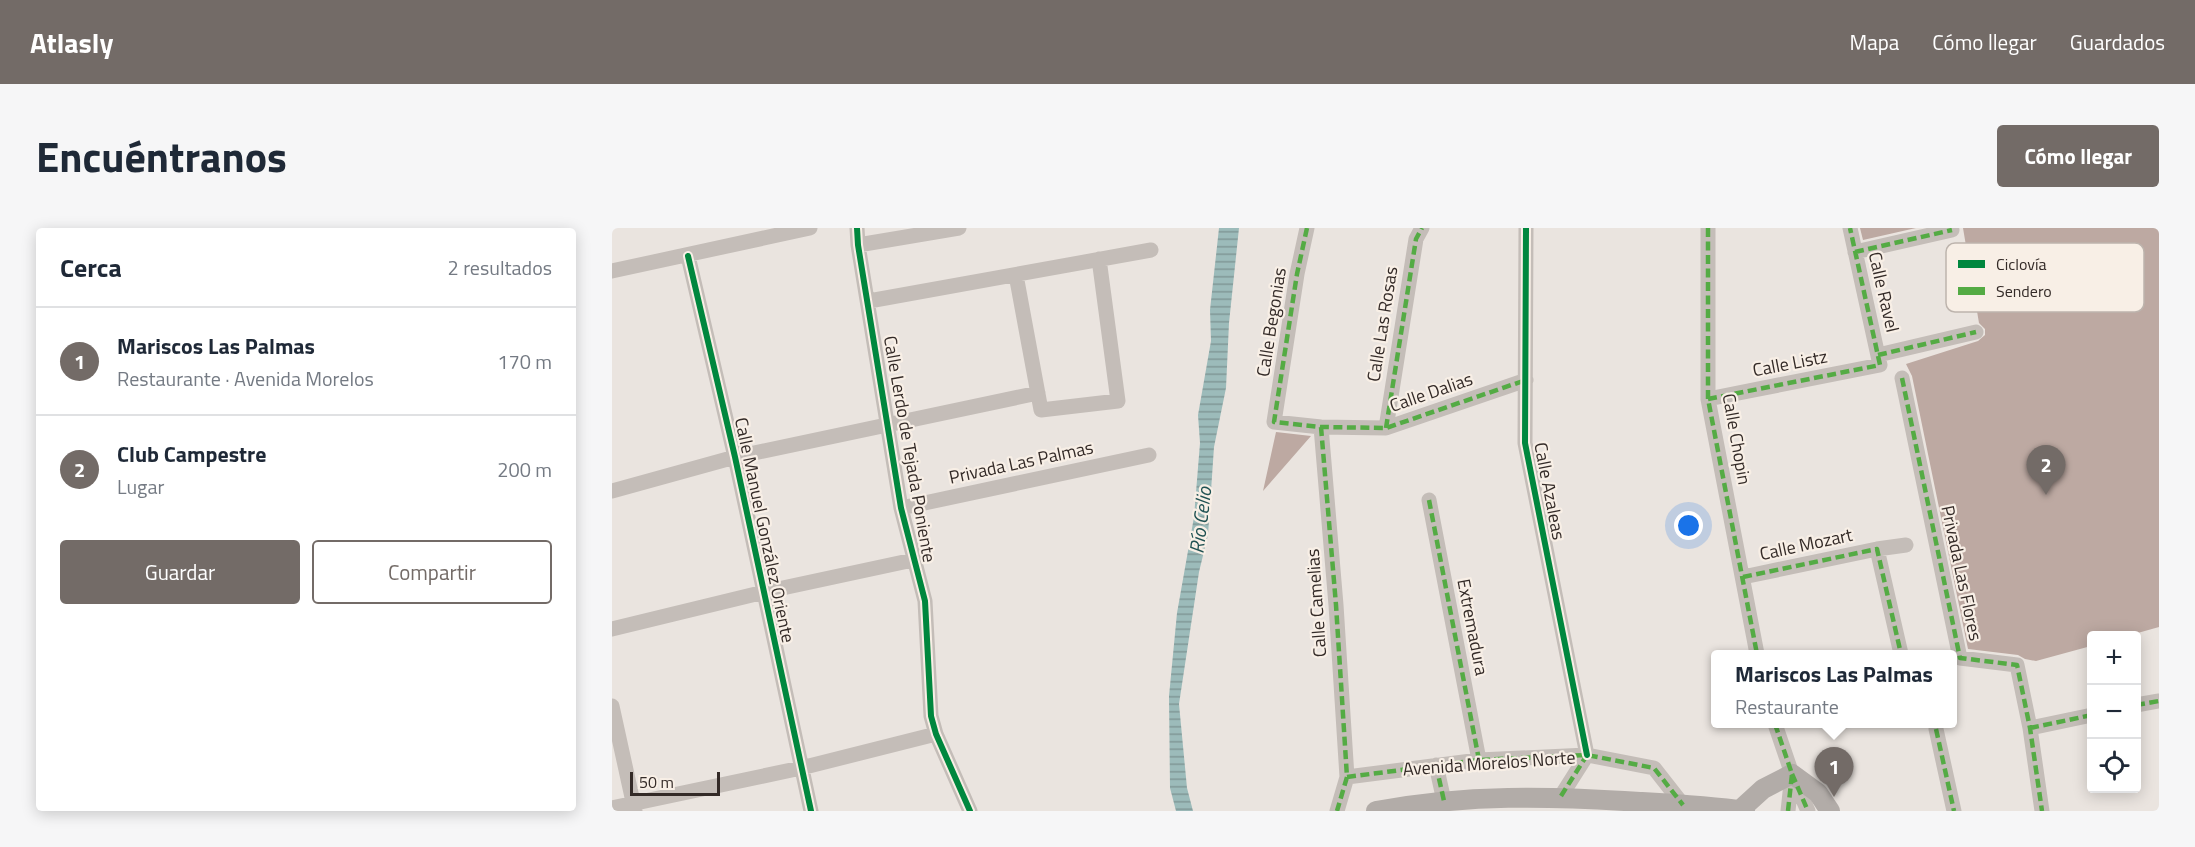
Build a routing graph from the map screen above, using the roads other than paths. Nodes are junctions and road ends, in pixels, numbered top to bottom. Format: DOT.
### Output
graph roads {
  1 [pos="810,228"];
  2 [pos="857,228"];
  3 [pos="959,228"];
  4 [pos="1307,228"];
  5 [pos="1422,228"];
  6 [pos="1526,228"];
  7 [pos="1708,228"];
  8 [pos="1850,228"];
  9 [pos="1952,230"];
  10 [pos="858,245"];
  11 [pos="1151,250"];
  12 [pos="1855,252"];
  13 [pos="688,256"];
  14 [pos="1099,259"];
  15 [pos="612,271"];
  16 [pos="1016,275"];
  17 [pos="869,301"];
  18 [pos="1976,332"];
  19 [pos="1879,360"];
  20 [pos="1902,378"];
  21 [pos="1526,380"];
  22 [pos="1038,393"];
  23 [pos="1708,399"];
  24 [pos="1275,422"];
  25 [pos="888,424"];
  26 [pos="1321,427"];
  27 [pos="1386,428"];
  28 [pos="1149,454"];
  29 [pos="735,457"];
  30 [pos="612,491"];
  31 [pos="1429,500"];
  32 [pos="902,508"];
  33 [pos="1906,545"];
  34 [pos="1877,549"];
  35 [pos="914,560"];
  36 [pos="1743,577"];
  37 [pos="764,592"];
  38 [pos="612,628"];
  39 [pos="1756,650"];
  40 [pos="1900,650"];
  41 [pos="2159,701"];
  42 [pos="2141,704"];
  43 [pos="612,706"];
  44 [pos="2087,716"];
  45 [pos="1777,728"];
  46 [pos="2030,728"];
  47 [pos="1936,729"];
  48 [pos="936,734"];
  49 [pos="1587,755"];
  50 [pos="1479,760"];
  51 [pos="1436,765"];
  52 [pos="801,768"];
  53 [pos="1792,774"];
  54 [pos="1347,777"];
  55 [pos="1561,796"];
  56 [pos="1444,801"];
  57 [pos="1683,805"];
  58 [pos="635,807"];
  59 [pos="612,808"];
  60 [pos="1412,808"];
  61 [pos="1740,810"];
  62 [pos="811,811"];
  63 [pos="970,811"];
  64 [pos="1337,811"];
  65 [pos="1376,811"];
  66 [pos="1745,811"];
  67 [pos="1788,811"];
  68 [pos="1808,811"];
  69 [pos="1830,811"];
  70 [pos="1954,811"];
  71 [pos="2042,811"];
  1 -- 13 [label="street"];
  2 -- 10 [label="street, Calle Lerdo de Tejada Poniente"];
  3 -- 10 [label="street"];
  4 -- 24 [label="street, Calle Begonias"];
  5 -- 27 [label="street, Calle Las Rosas"];
  6 -- 21 [label="street, Calle Azaleas"];
  7 -- 23 [label="street, Calle Chopin"];
  8 -- 12 [label="street, Calle Ravel"];
  9 -- 12 [label="street"];
  10 -- 17 [label="street, Calle Lerdo de Tejada Poniente"];
  11 -- 14 [label="street"];
  12 -- 19 [label="street, Calle Ravel"];
  13 -- 15 [label="street"];
  13 -- 29 [label="street, Calle Manuel González Oriente"];
  14 -- 16 [label="street"];
  14 -- 22 [label="street"];
  16 -- 17 [label="street"];
  16 -- 22 [label="street"];
  17 -- 25 [label="street, Calle Lerdo de Tejada Poniente"];
  18 -- 19 [label="street, Calle Listz"];
  19 -- 23 [label="street, Calle Listz"];
  20 -- 46 [label="street, Privada Las Flores"];
  21 -- 27 [label="street, Calle Dalias"];
  21 -- 49 [label="street, Calle Azaleas"];
  22 -- 25 [label="street"];
  23 -- 36 [label="street, Calle Chopin"];
  24 -- 26 [label="street, Calle Dalias"];
  25 -- 29 [label="street"];
  25 -- 32 [label="street, Calle Lerdo de Tejada Poniente"];
  26 -- 27 [label="street, Calle Dalias"];
  26 -- 54 [label="street, Calle Camelias"];
  28 -- 32 [label="street, Privada Las Palmas"];
  29 -- 30 [label="street"];
  29 -- 37 [label="street, Calle Manuel González Oriente"];
  31 -- 50 [label="street, Extremadura"];
  32 -- 35 [label="street, Calle Lerdo de Tejada Poniente"];
  33 -- 34 [label="street, Calle Mozart"];
  34 -- 36 [label="street, Calle Mozart"];
  34 -- 40 [label="street"];
  35 -- 37 [label="street"];
  35 -- 48 [label="street, Calle Lerdo de Tejada Poniente"];
  36 -- 39 [label="street, Calle Chopin"];
  37 -- 38 [label="street"];
  37 -- 52 [label="street, Calle Manuel González Oriente"];
  41 -- 42 [label="street"];
  43 -- 58 [label="street"];
  44 -- 46 [label="street"];
  45 -- 53 [label="street"];
  46 -- 71 [label="street, Privada Las Flores"];
  47 -- 70 [label="street"];
  48 -- 52 [label="street"];
  48 -- 63 [label="street, Calle Lerdo de Tejada Poniente"];
  49 -- 50 [label="street, Avenida Morelos Norte"];
  49 -- 55 [label="street"];
  49 -- 57 [label="street, Avenida Morelos Norte"];
  50 -- 51 [label="street, Avenida Morelos Norte"];
  51 -- 54 [label="street, Avenida Morelos Norte"];
  51 -- 56 [label="street"];
  52 -- 58 [label="street"];
  52 -- 62 [label="street, Calle Manuel González Oriente"];
  53 -- 61 [label="main road"];
  53 -- 67 [label="street"];
  53 -- 68 [label="street"];
  53 -- 69 [label="main road"];
  54 -- 64 [label="street"];
  55 -- 56 [label="main road, Avenida Morelos Norte"];
  55 -- 57 [label="main road, Avenida Morelos Norte"];
  56 -- 60 [label="main road, Avenida Morelos Norte"];
  57 -- 61 [label="main road, Avenida Morelos Norte"];
  58 -- 59 [label="street"];
  60 -- 65 [label="main road, Avenida Morelos Norte"];
  61 -- 66 [label="main road, Avenida Morelos Norte"];
}
